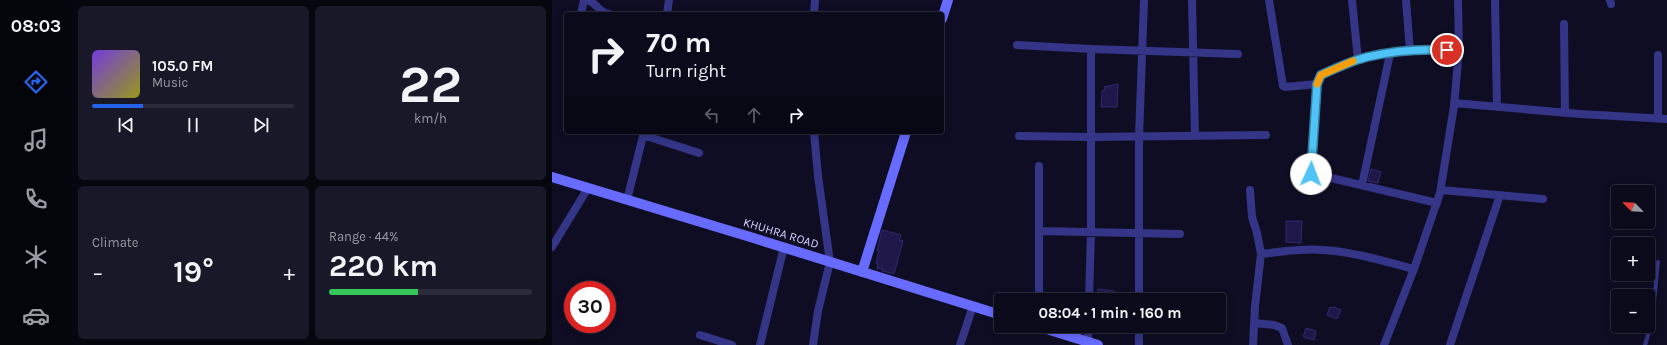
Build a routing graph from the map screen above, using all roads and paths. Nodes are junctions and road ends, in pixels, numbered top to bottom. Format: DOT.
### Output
graph roads {
  1 [pos="584,0"];
  2 [pos="587,0"];
  3 [pos="669,0"];
  4 [pos="815,0"];
  5 [pos="948,0"];
  6 [pos="1144,0"];
  7 [pos="1192,0"];
  8 [pos="1269,0"];
  9 [pos="1352,0"];
  10 [pos="1406,0"];
  11 [pos="1458,0"];
  12 [pos="1496,0"];
  13 [pos="581,12"];
  14 [pos="602,12"];
  15 [pos="668,12"];
  16 [pos="814,12"];
  17 [pos="944,13"];
  18 [pos="1564,24"];
  19 [pos="1016,45"];
  20 [pos="1091,50"];
  21 [pos="1459,50"];
  22 [pos="1143,51"];
  23 [pos="1410,51"];
  24 [pos="1193,53"];
  25 [pos="1238,54"];
  26 [pos="1390,54"];
  27 [pos="1658,55"];
  28 [pos="1358,60"];
  29 [pos="1317,84"];
  30 [pos="1454,103"];
  31 [pos="1496,107"];
  32 [pos="1565,113"];
  33 [pos="1658,119"];
  34 [pos="1667,119"];
  35 [pos="644,134"];
  36 [pos="814,134"];
  37 [pos="905,134"];
  38 [pos="1266,135"];
  39 [pos="1019,136"];
  40 [pos="1195,136"];
  41 [pos="1091,137"];
  42 [pos="1139,137"];
  43 [pos="699,153"];
  44 [pos="1039,166"];
  45 [pos="552,177"];
  46 [pos="1362,185"];
  47 [pos="588,188"];
  48 [pos="1250,190"];
  49 [pos="1441,190"];
  50 [pos="1500,195"];
  51 [pos="1543,199"];
  52 [pos="627,200"];
  53 [pos="1436,203"];
  54 [pos="1040,231"];
  55 [pos="1091,232"];
  56 [pos="1140,233"];
  57 [pos="1180,234"];
  58 [pos="552,247"];
  59 [pos="784,247"];
  60 [pos="1261,254"];
  61 [pos="830,262"];
  62 [pos="1658,262"];
  63 [pos="1414,269"];
  64 [pos="862,272"];
  65 [pos="1039,293"];
  66 [pos="1089,293"];
  67 [pos="1139,293"];
  68 [pos="973,306"];
  69 [pos="994,313"];
  70 [pos="1254,323"];
  71 [pos="1054,333"];
  72 [pos="1090,333"];
  73 [pos="1139,333"];
  74 [pos="700,335"];
  75 [pos="1073,341"];
  76 [pos="1093,343"];
  77 [pos="732,345"];
  78 [pos="760,345"];
  79 [pos="813,345"];
  80 [pos="960,345"];
  81 [pos="1139,345"];
  82 [pos="1253,345"];
  83 [pos="1288,345"];
  84 [pos="1384,345"];
  85 [pos="1450,345"];
  86 [pos="1645,345"];
  1 -- 13 [label="street"];
  2 -- 14 [label="street"];
  3 -- 15 [label="street"];
  4 -- 16 [label="street"];
  5 -- 17 [label="main road"];
  6 -- 22 [label="street"];
  7 -- 24 [label="street"];
  8 -- 29 [label="street"];
  9 -- 28 [label="street"];
  10 -- 23 [label="street"];
  11 -- 21 [label="street"];
  12 -- 31 [label="street"];
  18 -- 32 [label="street"];
  19 -- 20 [label="street"];
  20 -- 22 [label="street"];
  20 -- 41 [label="street"];
  21 -- 23 [label="street"];
  21 -- 30 [label="street"];
  22 -- 24 [label="street"];
  22 -- 42 [label="street"];
  23 -- 26 [label="street"];
  24 -- 25 [label="street"];
  24 -- 40 [label="street"];
  26 -- 28 [label="street"];
  26 -- 46 [label="street"];
  27 -- 33 [label="street"];
  28 -- 29 [label="street"];
  29 -- 46 [label="street"];
  30 -- 31 [label="street"];
  30 -- 49 [label="street"];
  31 -- 32 [label="street"];
  32 -- 33 [label="street"];
  33 -- 34 [label="street"];
  35 -- 43 [label="street"];
  35 -- 52 [label="street"];
  36 -- 61 [label="street"];
  37 -- 64 [label="main road"];
  38 -- 40 [label="street"];
  39 -- 41 [label="street"];
  40 -- 42 [label="street"];
  41 -- 42 [label="street"];
  41 -- 55 [label="street"];
  42 -- 56 [label="street"];
  44 -- 54 [label="street"];
  45 -- 47 [label="main road, KHUHRA ROAD"];
  46 -- 53 [label="street"];
  47 -- 52 [label="main road, KHUHRA ROAD"];
  47 -- 58 [label="street"];
  48 -- 60 [label="street"];
  49 -- 50 [label="street"];
  49 -- 53 [label="street"];
  50 -- 51 [label="street"];
  50 -- 85 [label="street"];
  52 -- 59 [label="main road, KHUHRA ROAD"];
  53 -- 63 [label="street"];
  54 -- 55 [label="street"];
  54 -- 65 [label="street"];
  55 -- 56 [label="street"];
  55 -- 66 [label="street"];
  56 -- 57 [label="street"];
  56 -- 67 [label="street"];
  59 -- 61 [label="main road, KHUHRA ROAD"];
  59 -- 78 [label="street"];
  60 -- 63 [label="street"];
  60 -- 70 [label="street"];
  61 -- 64 [label="main road, KHUHRA ROAD"];
  61 -- 79 [label="street"];
  62 -- 86 [label="lane"];
  63 -- 84 [label="street"];
  64 -- 68 [label="main road, KHUHRA ROAD"];
  68 -- 69 [label="main road, KHUHRA ROAD"];
  68 -- 80 [label="street"];
  70 -- 82 [label="street"];
  70 -- 83 [label="street"];
  71 -- 75 [label="main road"];
  72 -- 76 [label="street"];
  73 -- 81 [label="street"];
  74 -- 77 [label="street"];
  75 -- 76 [label="main road"];
}
